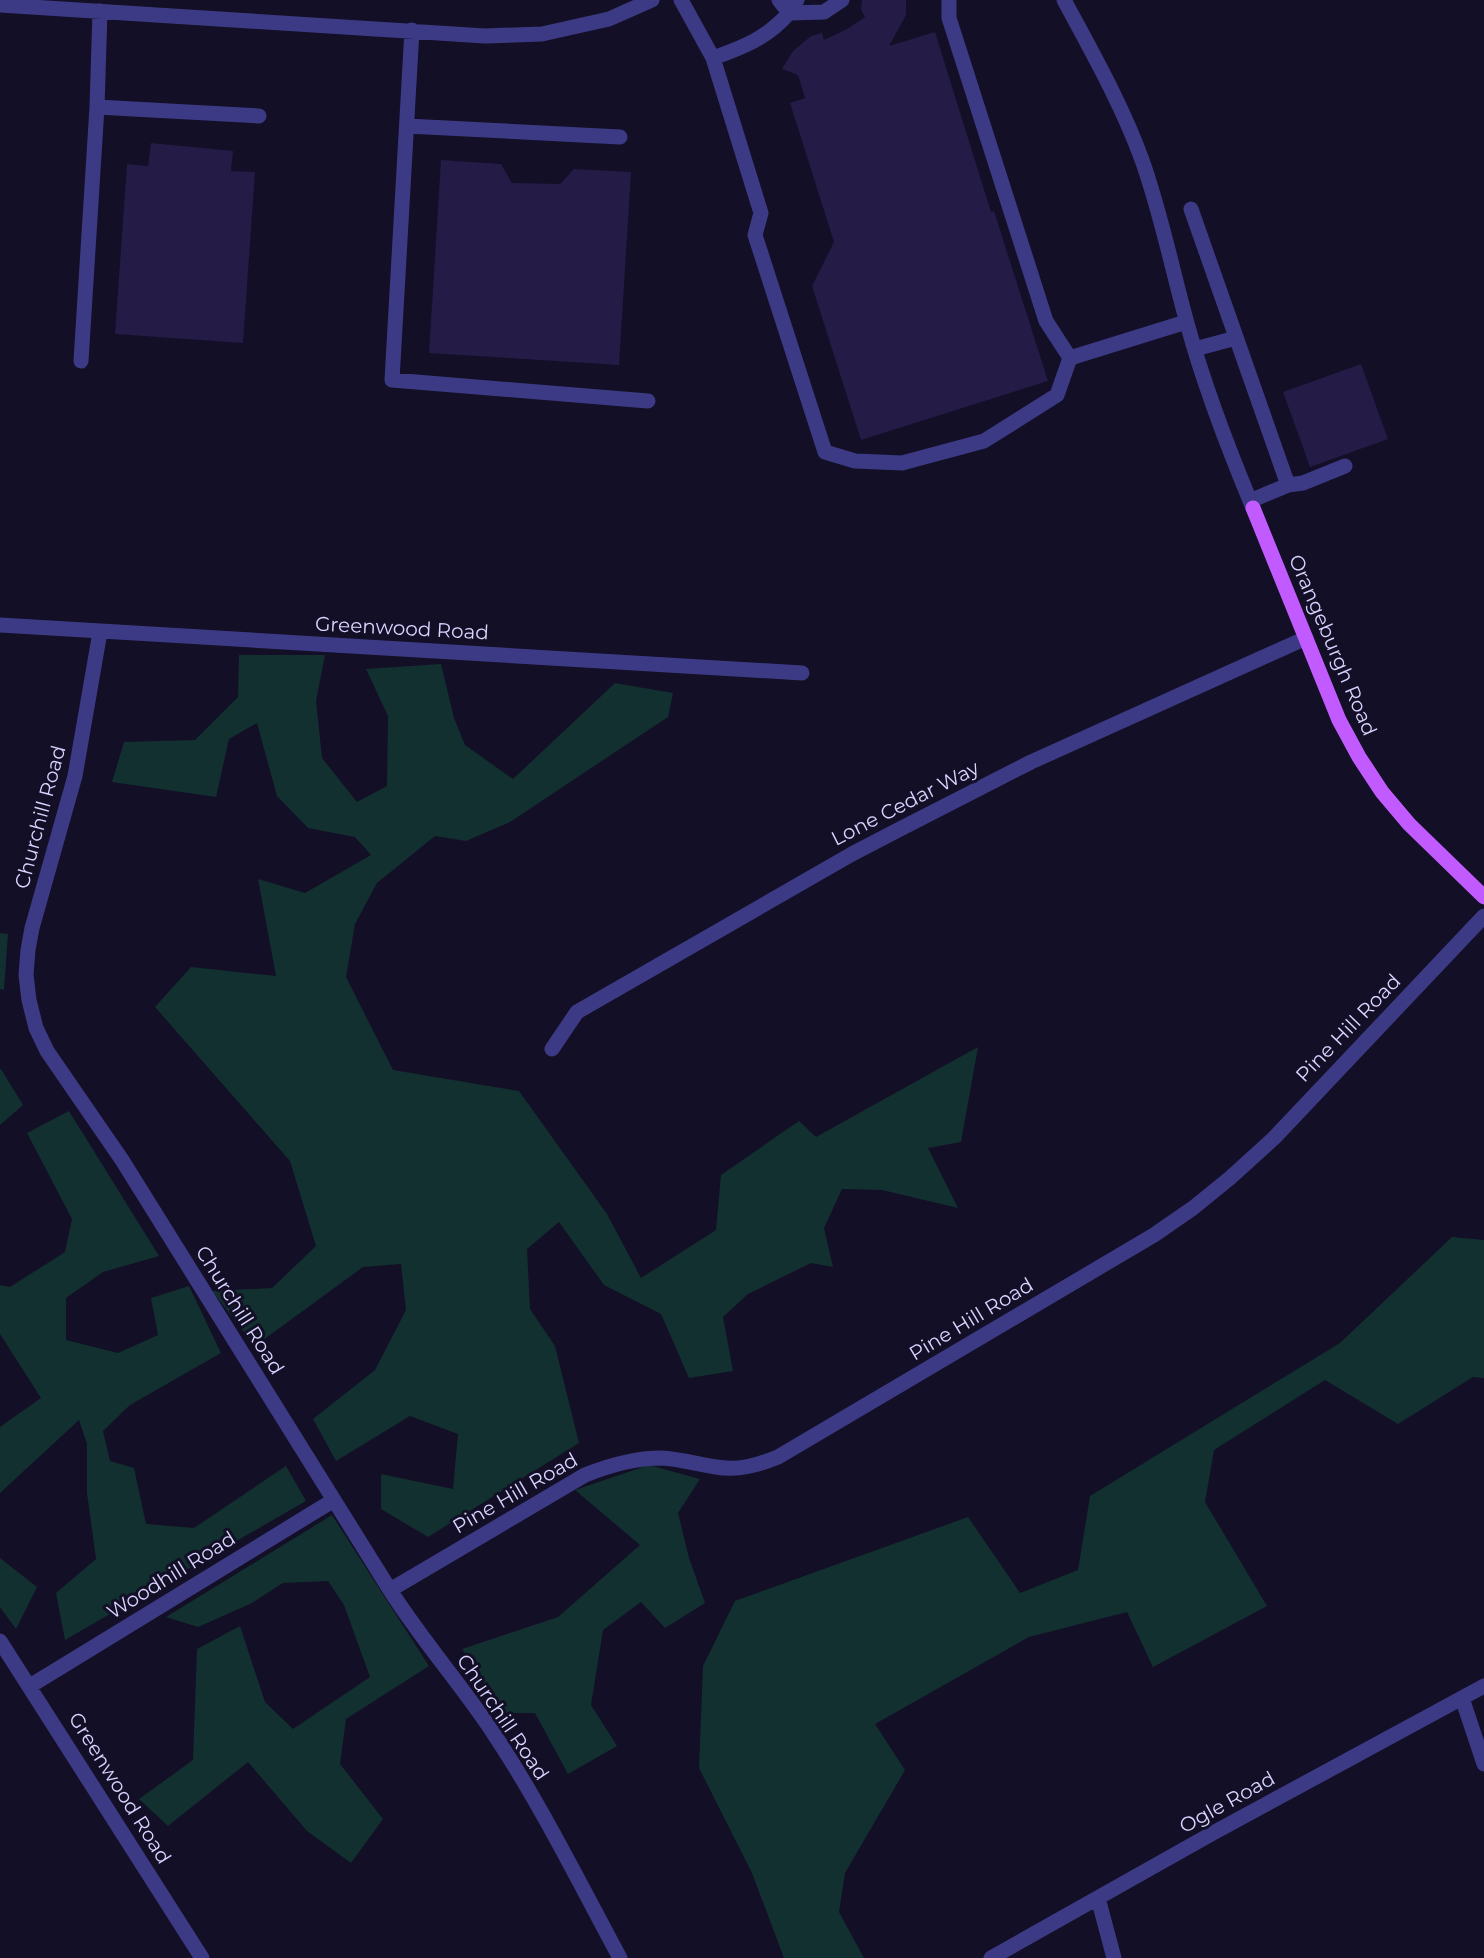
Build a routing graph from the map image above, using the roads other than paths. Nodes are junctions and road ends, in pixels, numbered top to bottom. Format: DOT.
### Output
graph roads {
  1 [pos="652,0"];
  2 [pos="681,0"];
  3 [pos="779,0"];
  4 [pos="842,0"];
  5 [pos="949,0"];
  6 [pos="1064,0"];
  7 [pos="0,5"];
  8 [pos="143,7"];
  9 [pos="793,7"];
  10 [pos="100,11"];
  11 [pos="412,30"];
  12 [pos="712,58"];
  13 [pos="97,107"];
  14 [pos="259,116"];
  15 [pos="407,126"];
  16 [pos="621,137"];
  17 [pos="1191,209"];
  18 [pos="1186,322"];
  19 [pos="1236,338"];
  20 [pos="1194,349"];
  21 [pos="1070,358"];
  22 [pos="81,361"];
  23 [pos="648,401"];
  24 [pos="1345,466"];
  25 [pos="1288,485"];
  26 [pos="1251,505"];
  27 [pos="0,625"];
  28 [pos="100,632"];
  29 [pos="1306,638"];
  30 [pos="802,672"];
  31 [pos="1484,897"];
  32 [pos="1484,916"];
  33 [pos="552,1049"];
  34 [pos="334,1500"];
  35 [pos="390,1590"];
  36 [pos="0,1641"];
  37 [pos="30,1686"];
  38 [pos="1484,1686"];
  39 [pos="1462,1698"];
  40 [pos="1484,1764"];
  41 [pos="1098,1898"];
  42 [pos="202,1958"];
  43 [pos="621,1958"];
  44 [pos="991,1958"];
  45 [pos="1114,1958"];
  1 -- 11 [label="street"];
  2 -- 12 [label="street"];
  3 -- 9 [label="street"];
  4 -- 9 [label="street"];
  5 -- 21 [label="street"];
  6 -- 18 [label="street"];
  7 -- 10 [label="street"];
  8 -- 10 [label="street"];
  8 -- 11 [label="street"];
  9 -- 12 [label="street"];
  10 -- 13 [label="street"];
  11 -- 15 [label="street"];
  12 -- 21 [label="street"];
  13 -- 14 [label="street"];
  13 -- 22 [label="street"];
  15 -- 16 [label="street"];
  15 -- 23 [label="street"];
  17 -- 19 [label="street"];
  18 -- 20 [label="street"];
  18 -- 21 [label="street"];
  19 -- 20 [label="street"];
  19 -- 25 [label="street"];
  20 -- 26 [label="street"];
  24 -- 25 [label="street"];
  25 -- 26 [label="street"];
  26 -- 29 [label="main road, Orangeburgh Road"];
  27 -- 28 [label="street, Greenwood Road"];
  28 -- 30 [label="street, Greenwood Road"];
  28 -- 34 [label="street, Churchill Road"];
  29 -- 31 [label="main road, Orangeburgh Road"];
  29 -- 33 [label="street, Lone Cedar Way"];
  32 -- 35 [label="street, Pine Hill Road"];
  34 -- 35 [label="street, Churchill Road"];
  34 -- 37 [label="street, Woodhill Road"];
  35 -- 43 [label="street, Churchill Road"];
  36 -- 37 [label="street, Greenwood Road"];
  37 -- 42 [label="street, Greenwood Road"];
  38 -- 39 [label="street, Ogle Road"];
  39 -- 40 [label="street"];
  39 -- 41 [label="street, Ogle Road"];
  41 -- 44 [label="street, Ogle Road"];
  41 -- 45 [label="street"];
}
